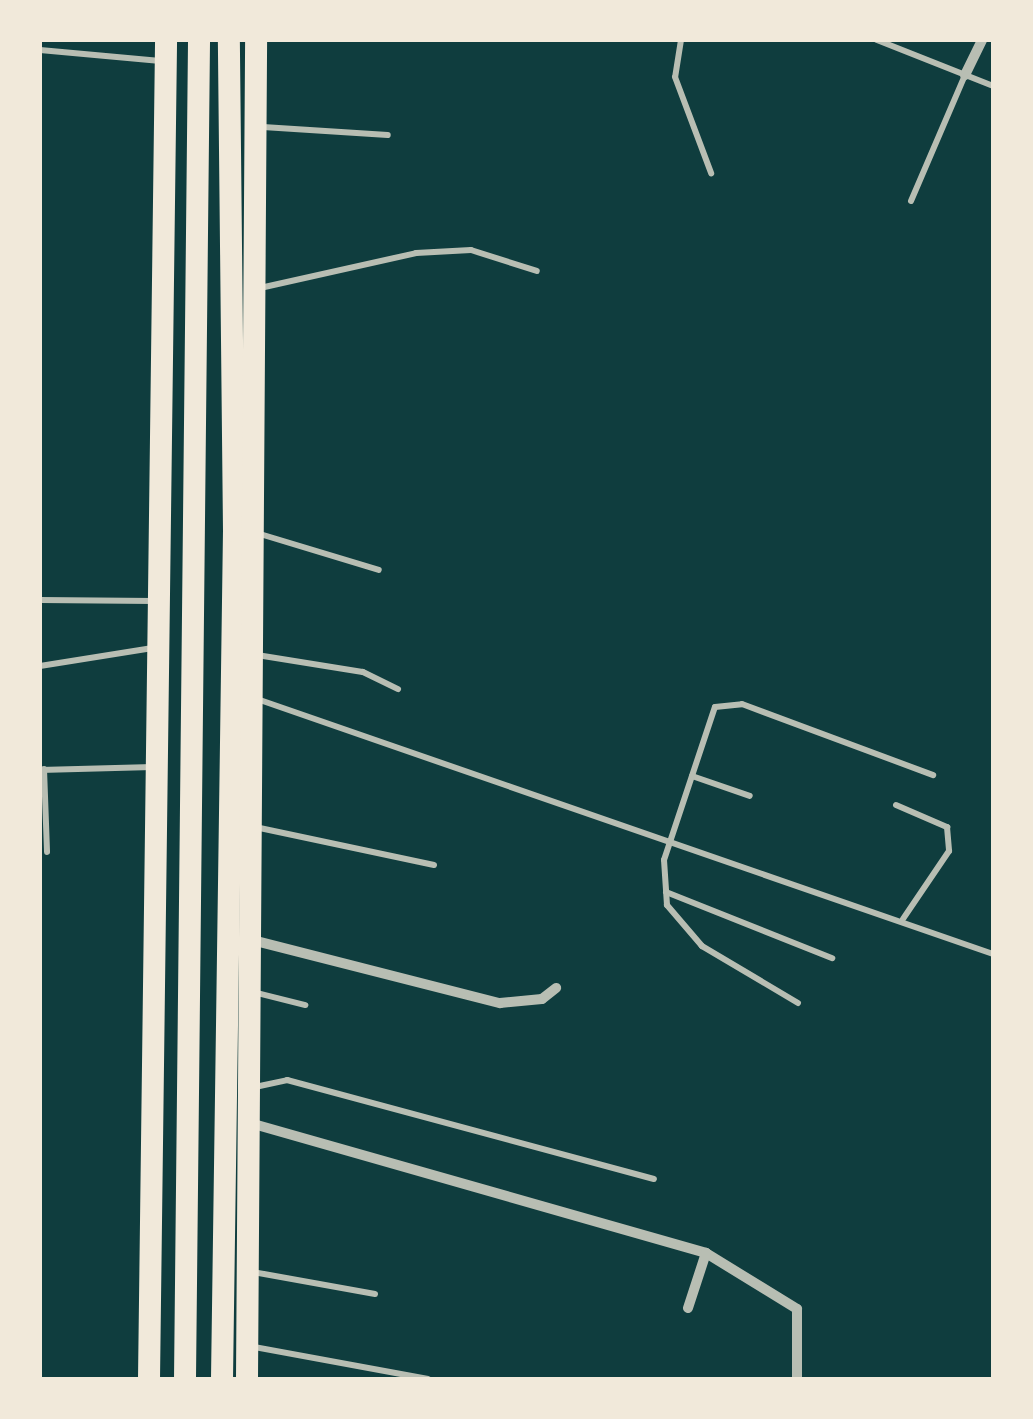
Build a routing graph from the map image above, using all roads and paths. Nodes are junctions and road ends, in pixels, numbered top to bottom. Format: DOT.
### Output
graph roads {
  1 [pos="199,40"];
  2 [pos="229,40"];
  3 [pos="256,40"];
  4 [pos="682,40"];
  5 [pos="878,40"];
  6 [pos="982,40"];
  7 [pos="40,50"];
  8 [pos="166,51"];
  9 [pos="965,75"];
  10 [pos="993,86"];
  11 [pos="257,126"];
  12 [pos="388,135"];
  13 [pos="711,173"];
  14 [pos="911,200"];
  15 [pos="537,272"];
  16 [pos="258,288"];
  17 [pos="234,531"];
  18 [pos="258,534"];
  19 [pos="379,570"];
  20 [pos="233,598"];
  21 [pos="40,600"];
  22 [pos="165,601"];
  23 [pos="232,647"];
  24 [pos="165,648"];
  25 [pos="255,655"];
  26 [pos="40,666"];
  27 [pos="398,690"];
  28 [pos="243,694"];
  29 [pos="154,767"];
  30 [pos="42,769"];
  31 [pos="933,775"];
  32 [pos="692,776"];
  33 [pos="750,796"];
  34 [pos="896,805"];
  35 [pos="230,819"];
  36 [pos="254,827"];
  37 [pos="672,837"];
  38 [pos="48,852"];
  39 [pos="254,858"];
  40 [pos="434,865"];
  41 [pos="666,892"];
  42 [pos="903,919"];
  43 [pos="252,940"];
  44 [pos="993,954"];
  45 [pos="832,958"];
  46 [pos="556,988"];
  47 [pos="252,992"];
  48 [pos="798,1003"];
  49 [pos="305,1006"];
  50 [pos="248,1088"];
  51 [pos="249,1123"];
  52 [pos="654,1178"];
  53 [pos="706,1253"];
  54 [pos="247,1271"];
  55 [pos="375,1294"];
  56 [pos="688,1308"];
  57 [pos="248,1347"];
  58 [pos="149,1379"];
  59 [pos="185,1379"];
  60 [pos="222,1379"];
  61 [pos="247,1379"];
  62 [pos="428,1379"];
  63 [pos="797,1379"];
  1 -- 59 [label="highway"];
  2 -- 17 [label="highway"];
  3 -- 11 [label="highway"];
  4 -- 13 [label="lane"];
  5 -- 9 [label="lane"];
  6 -- 9 [label="street"];
  7 -- 8 [label="lane"];
  8 -- 22 [label="highway"];
  9 -- 10 [label="lane"];
  9 -- 14 [label="lane"];
  11 -- 12 [label="lane"];
  11 -- 16 [label="highway"];
  15 -- 16 [label="lane"];
  16 -- 18 [label="highway"];
  17 -- 18 [label="lane"];
  17 -- 20 [label="highway"];
  18 -- 19 [label="lane"];
  18 -- 20 [label="highway"];
  18 -- 25 [label="highway"];
  20 -- 23 [label="highway"];
  21 -- 22 [label="lane"];
  22 -- 24 [label="highway"];
  23 -- 25 [label="lane"];
  23 -- 28 [label="highway"];
  24 -- 26 [label="lane"];
  24 -- 29 [label="highway"];
  25 -- 27 [label="lane"];
  25 -- 28 [label="highway"];
  28 -- 35 [label="highway"];
  28 -- 36 [label="highway"];
  28 -- 37 [label="lane"];
  29 -- 30 [label="lane"];
  29 -- 58 [label="highway"];
  30 -- 38 [label="lane"];
  31 -- 32 [label="lane"];
  32 -- 33 [label="lane"];
  32 -- 37 [label="lane"];
  34 -- 42 [label="lane"];
  35 -- 36 [label="lane"];
  35 -- 39 [label="highway"];
  35 -- 60 [label="highway"];
  36 -- 39 [label="highway"];
  36 -- 40 [label="lane"];
  37 -- 41 [label="lane"];
  37 -- 42 [label="lane"];
  39 -- 43 [label="highway"];
  41 -- 45 [label="lane"];
  41 -- 48 [label="lane"];
  42 -- 44 [label="lane"];
  43 -- 46 [label="street"];
  43 -- 47 [label="highway"];
  47 -- 49 [label="lane"];
  47 -- 50 [label="highway"];
  50 -- 51 [label="highway"];
  50 -- 52 [label="lane"];
  51 -- 53 [label="street"];
  51 -- 54 [label="highway"];
  53 -- 56 [label="street"];
  53 -- 63 [label="street"];
  54 -- 55 [label="lane"];
  54 -- 57 [label="highway"];
  57 -- 61 [label="highway"];
  57 -- 62 [label="lane"];
}
